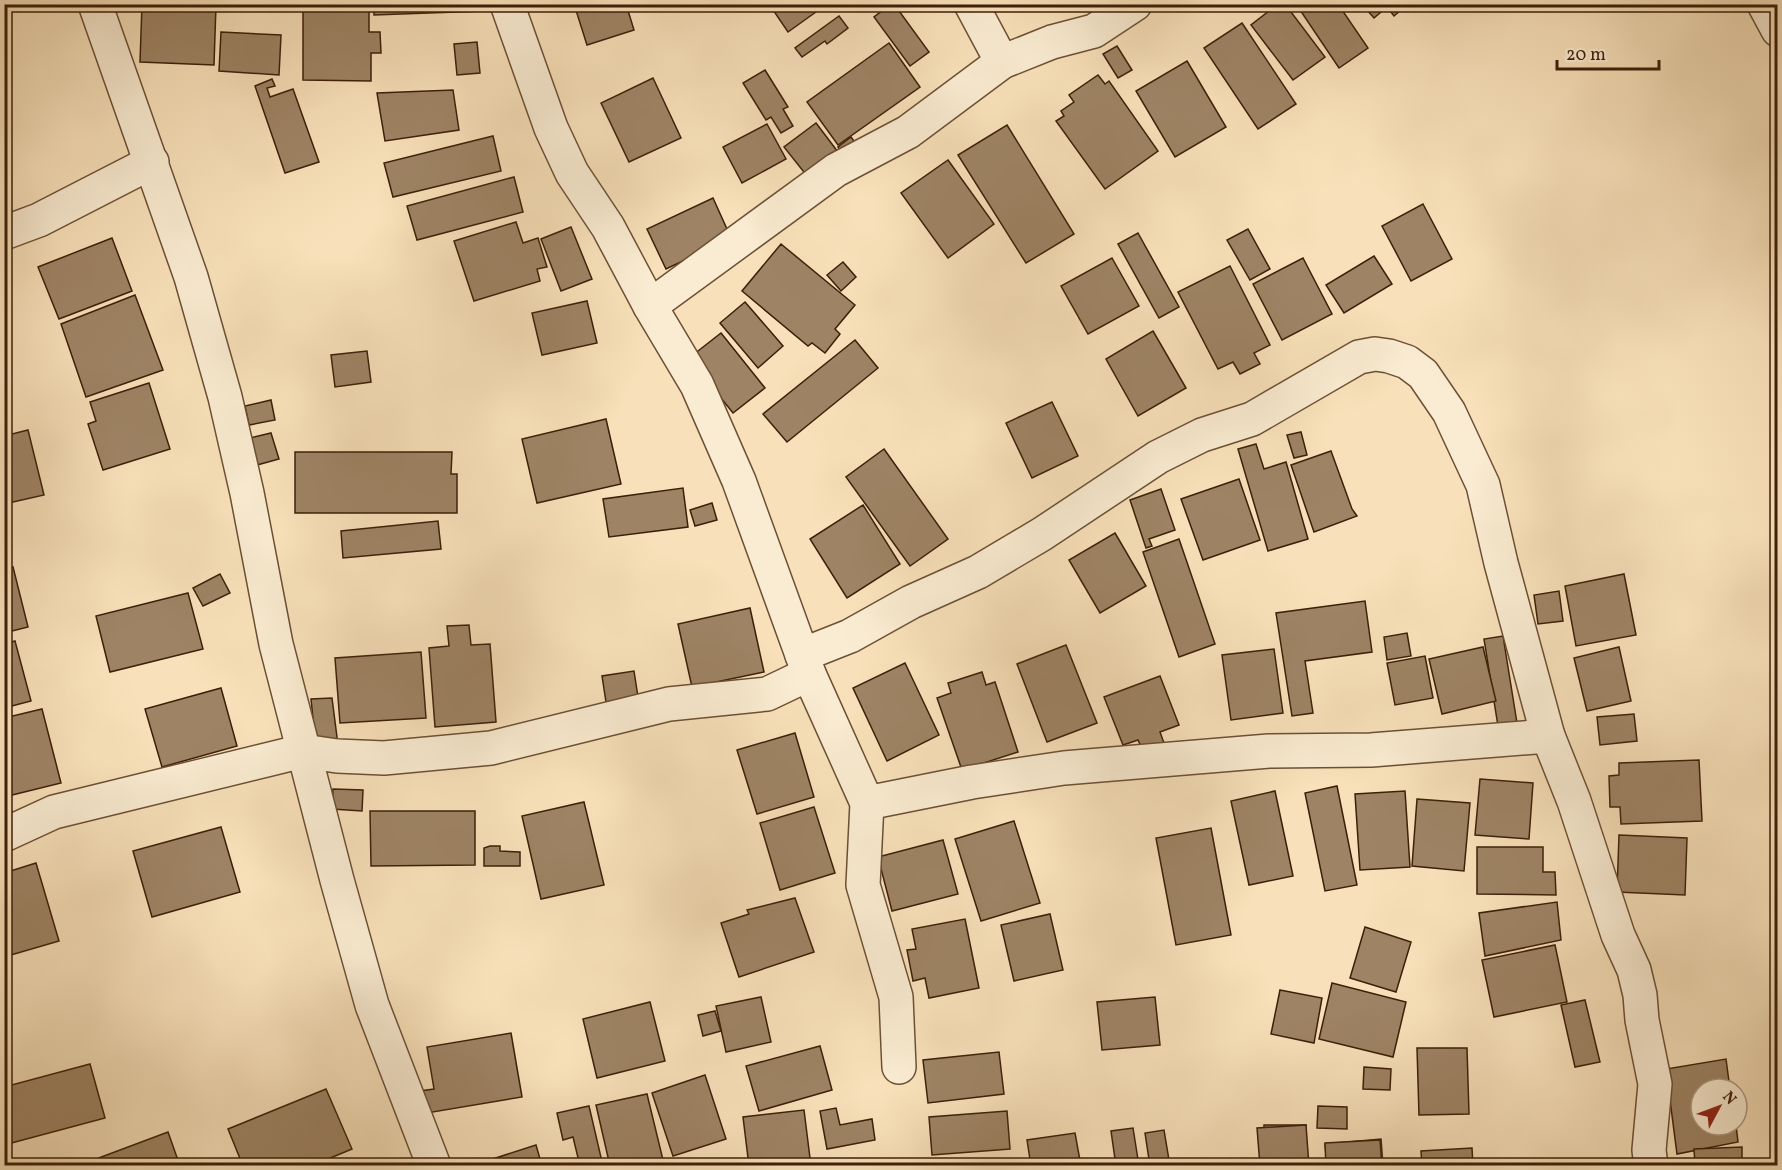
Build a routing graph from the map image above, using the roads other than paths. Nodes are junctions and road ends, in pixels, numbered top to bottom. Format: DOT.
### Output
graph roads {
  1 [pos="95,4"];
  2 [pos="507,4"];
  3 [pos="971,4"];
  4 [pos="1135,4"];
  5 [pos="1764,4"];
  6 [pos="1778,30"];
  7 [pos="1002,62"];
  8 [pos="152,162"];
  9 [pos="4,233"];
  10 [pos="650,306"];
  11 [pos="806,664"];
  12 [pos="1548,736"];
  13 [pos="303,751"];
  14 [pos="867,803"];
  15 [pos="4,835"];
  16 [pos="899,1067"];
  17 [pos="434,1166"];
  18 [pos="1651,1166"];
  1 -- 8 [label="street"];
  2 -- 10 [label="street"];
  3 -- 7 [label="street"];
  4 -- 7 [label="street"];
  5 -- 6 [label="street"];
  7 -- 10 [label="street"];
  8 -- 9 [label="street"];
  8 -- 13 [label="street"];
  10 -- 11 [label="street"];
  11 -- 12 [label="street"];
  11 -- 13 [label="street"];
  11 -- 14 [label="street"];
  12 -- 14 [label="street"];
  12 -- 18 [label="street"];
  13 -- 15 [label="street"];
  13 -- 17 [label="street"];
  14 -- 16 [label="street"];
}
